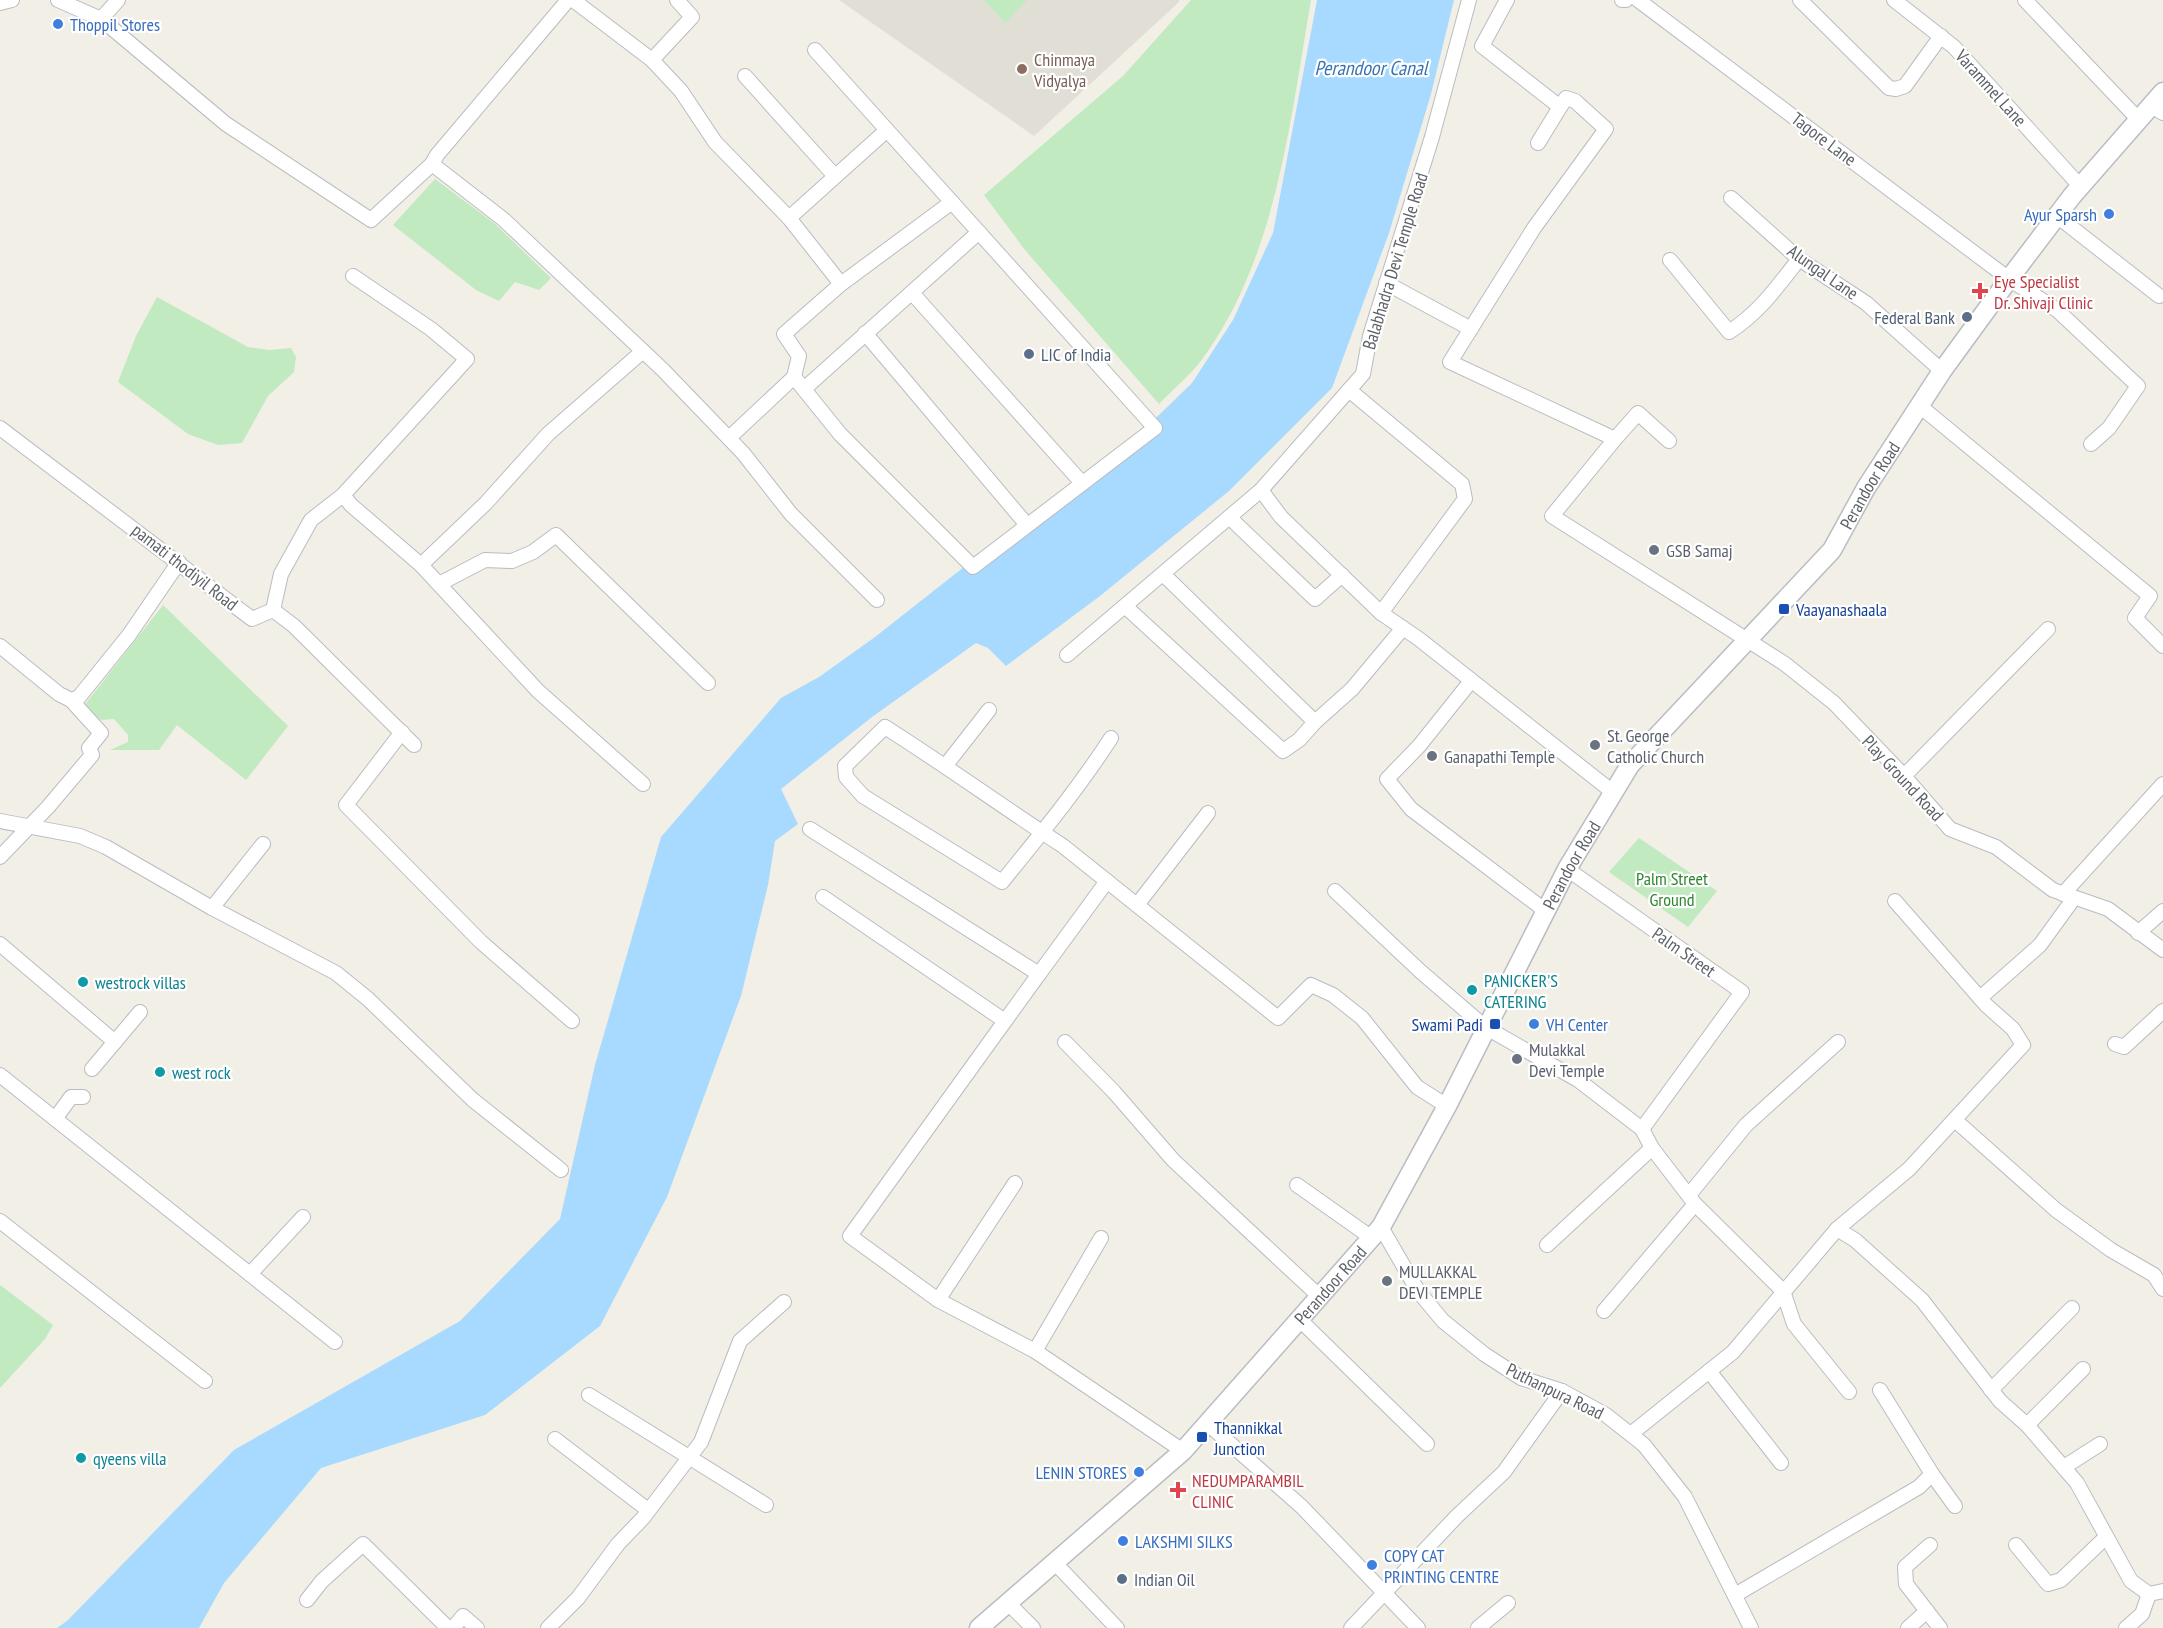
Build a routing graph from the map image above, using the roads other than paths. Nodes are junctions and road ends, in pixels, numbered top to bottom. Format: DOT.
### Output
graph roads {
  1 [pos="12,0"];
  2 [pos="58,0"];
  3 [pos="118,0"];
  4 [pos="567,0"];
  5 [pos="573,0"];
  6 [pos="677,0"];
  7 [pos="1469,0"];
  8 [pos="1507,0"];
  9 [pos="1638,0"];
  10 [pos="1800,0"];
  11 [pos="1894,0"];
  12 [pos="2025,0"];
  13 [pos="0,3"];
  14 [pos="101,19"];
  15 [pos="1941,36"];
  16 [pos="815,50"];
  17 [pos="652,60"];
  18 [pos="745,76"];
  19 [pos="2159,104"];
  20 [pos="1560,107"];
  21 [pos="2139,120"];
  22 [pos="887,130"];
  23 [pos="1538,143"];
  24 [pos="432,164"];
  25 [pos="834,175"];
  26 [pos="2080,186"];
  27 [pos="1731,198"];
  28 [pos="952,202"];
  29 [pos="2057,216"];
  30 [pos="789,218"];
  31 [pos="979,232"];
  32 [pos="1799,259"];
  33 [pos="1670,260"];
  34 [pos="353,276"];
  35 [pos="2009,279"];
  36 [pos="1386,283"];
  37 [pos="841,284"];
  38 [pos="913,294"];
  39 [pos="2159,296"];
  40 [pos="1471,329"];
  41 [pos="865,333"];
  42 [pos="643,351"];
  43 [pos="1942,371"];
  44 [pos="794,377"];
  45 [pos="804,389"];
  46 [pos="1349,390"];
  47 [pos="1921,407"];
  48 [pos="0,428"];
  49 [pos="729,438"];
  50 [pos="1615,439"];
  51 [pos="1669,441"];
  52 [pos="2091,444"];
  53 [pos="1082,483"];
  54 [pos="1261,490"];
  55 [pos="343,495"];
  56 [pos="1230,518"];
  57 [pos="1027,525"];
  58 [pos="179,562"];
  59 [pos="420,565"];
  60 [pos="1163,574"];
  61 [pos="1342,575"];
  62 [pos="439,584"];
  63 [pos="877,600"];
  64 [pos="1126,607"];
  65 [pos="273,610"];
  66 [pos="1381,613"];
  67 [pos="1403,628"];
  68 [pos="2048,629"];
  69 [pos="1748,641"];
  70 [pos="0,646"];
  71 [pos="2163,646"];
  72 [pos="1067,655"];
  73 [pos="1471,681"];
  74 [pos="708,682"];
  75 [pos="71,699"];
  76 [pos="989,710"];
  77 [pos="1315,722"];
  78 [pos="402,732"];
  79 [pos="1111,738"];
  80 [pos="414,745"];
  81 [pos="946,765"];
  82 [pos="1904,776"];
  83 [pos="643,784"];
  84 [pos="2163,784"];
  85 [pos="1614,793"];
  86 [pos="1208,813"];
  87 [pos="0,821"];
  88 [pos="27,826"];
  89 [pos="810,829"];
  90 [pos="1042,832"];
  91 [pos="263,844"];
  92 [pos="0,857"];
  93 [pos="1568,869"];
  94 [pos="1107,880"];
  95 [pos="1335,891"];
  96 [pos="2069,896"];
  97 [pos="823,897"];
  98 [pos="1895,901"];
  99 [pos="1137,904"];
  100 [pos="212,908"];
  101 [pos="2163,911"];
  102 [pos="1547,912"];
  103 [pos="2138,933"];
  104 [pos="0,944"];
  105 [pos="2163,950"];
  106 [pos="1039,974"];
  107 [pos="1980,998"];
  108 [pos="2163,1011"];
  109 [pos="140,1012"];
  110 [pos="572,1021"];
  111 [pos="1005,1021"];
  112 [pos="1485,1027"];
  113 [pos="115,1042"];
  114 [pos="1065,1042"];
  115 [pos="1838,1042"];
  116 [pos="2115,1044"];
  117 [pos="92,1069"];
  118 [pos="0,1075"];
  119 [pos="83,1097"];
  120 [pos="1447,1106"];
  121 [pos="55,1119"];
  122 [pos="1956,1121"];
  123 [pos="1642,1129"];
  124 [pos="1652,1148"];
  125 [pos="561,1170"];
  126 [pos="1015,1184"];
  127 [pos="1297,1185"];
  128 [pos="1692,1199"];
  129 [pos="303,1217"];
  130 [pos="0,1221"];
  131 [pos="1837,1229"];
  132 [pos="1377,1232"];
  133 [pos="1101,1238"];
  134 [pos="1547,1245"];
  135 [pos="2158,1272"];
  136 [pos="250,1274"];
  137 [pos="2163,1289"];
  138 [pos="1783,1291"];
  139 [pos="1319,1296"];
  140 [pos="938,1300"];
  141 [pos="784,1302"];
  142 [pos="2072,1308"];
  143 [pos="1604,1311"];
  144 [pos="1299,1319"];
  145 [pos="335,1342"];
  146 [pos="1035,1351"];
  147 [pos="2083,1369"];
  148 [pos="1709,1371"];
  149 [pos="205,1381"];
  150 [pos="1880,1390"];
  151 [pos="1991,1390"];
  152 [pos="1562,1391"];
  153 [pos="1849,1392"];
  154 [pos="589,1395"];
  155 [pos="1208,1424"];
  156 [pos="2027,1425"];
  157 [pos="1632,1433"];
  158 [pos="555,1438"];
  159 [pos="1427,1444"];
  160 [pos="2100,1444"];
  161 [pos="1183,1451"];
  162 [pos="689,1458"];
  163 [pos="1781,1463"];
  164 [pos="2064,1467"];
  165 [pos="1932,1474"];
  166 [pos="766,1505"];
  167 [pos="1955,1506"];
  168 [pos="648,1510"];
  169 [pos="2105,1538"];
  170 [pos="1930,1545"];
  171 [pos="2016,1545"];
  172 [pos="1055,1563"];
  173 [pos="1385,1593"];
  174 [pos="2156,1593"];
  175 [pos="1735,1595"];
  176 [pos="307,1600"];
  177 [pos="1508,1602"];
  178 [pos="1008,1603"];
  179 [pos="1927,1611"];
  180 [pos="448,1628"];
  181 [pos="453,1628"];
  182 [pos="477,1628"];
  183 [pos="548,1628"];
  184 [pos="979,1628"];
  185 [pos="1033,1628"];
  186 [pos="1117,1628"];
  187 [pos="1351,1628"];
  188 [pos="1418,1628"];
  189 [pos="1478,1628"];
  190 [pos="1751,1628"];
  191 [pos="1908,1628"];
  192 [pos="1940,1628"];
  193 [pos="2126,1628"];
  1 -- 13 [label="street"];
  2 -- 14 [label="street"];
  3 -- 14 [label="street"];
  4 -- 24 [label="street"];
  5 -- 17 [label="street"];
  6 -- 17 [label="street"];
  7 -- 36 [label="street, Balabhadra Devi Temple Road"];
  8 -- 20 [label="street"];
  9 -- 35 [label="street, Tagore Lane"];
  10 -- 15 [label="street"];
  11 -- 15 [label="street, Varammel Lane"];
  12 -- 21 [label="street"];
  14 -- 24 [label="street"];
  15 -- 26 [label="street, Varammel Lane"];
  16 -- 22 [label="street"];
  17 -- 30 [label="street"];
  18 -- 25 [label="street"];
  19 -- 21 [label="main road, Perandoor Road"];
  20 -- 23 [label="street"];
  20 -- 40 [label="street"];
  21 -- 26 [label="main road, Perandoor Road"];
  22 -- 25 [label="street"];
  22 -- 28 [label="street"];
  24 -- 42 [label="street"];
  25 -- 30 [label="street"];
  26 -- 29 [label="main road, Perandoor Road"];
  27 -- 32 [label="street, Alungal Lane"];
  28 -- 31 [label="street"];
  28 -- 37 [label="street"];
  29 -- 35 [label="main road, Perandoor Road"];
  29 -- 39 [label="street"];
  30 -- 37 [label="street"];
  31 -- 38 [label="street"];
  31 -- 53 [label="street"];
  32 -- 33 [label="street"];
  32 -- 43 [label="street, Alungal Lane"];
  34 -- 55 [label="street"];
  35 -- 43 [label="main road, Perandoor Road"];
  35 -- 52 [label="street, Tagore Lane"];
  36 -- 40 [label="street"];
  36 -- 46 [label="street, Balabhadra Devi Temple Road"];
  37 -- 44 [label="street"];
  38 -- 41 [label="street"];
  38 -- 53 [label="street"];
  40 -- 50 [label="street"];
  41 -- 45 [label="street"];
  41 -- 57 [label="street"];
  42 -- 49 [label="street"];
  42 -- 59 [label="street"];
  43 -- 47 [label="main road, Perandoor Road"];
  44 -- 45 [label="street"];
  44 -- 49 [label="street"];
  45 -- 57 [label="street"];
  46 -- 54 [label="street, Balabhadra Devi Temple Road"];
  46 -- 66 [label="street"];
  47 -- 69 [label="main road, Perandoor Road"];
  47 -- 71 [label="street"];
  48 -- 58 [label="street, pamati thodiyil Road"];
  49 -- 63 [label="street"];
  50 -- 51 [label="street"];
  50 -- 69 [label="street, Play Ground Road"];
  53 -- 57 [label="street"];
  54 -- 56 [label="street, Balabhadra Devi Temple Road"];
  54 -- 61 [label="street"];
  55 -- 59 [label="street"];
  55 -- 65 [label="street"];
  56 -- 60 [label="street, Balabhadra Devi Temple Road"];
  56 -- 61 [label="street"];
  58 -- 65 [label="street, pamati thodiyil Road"];
  58 -- 75 [label="street"];
  59 -- 62 [label="street"];
  60 -- 64 [label="street, Balabhadra Devi Temple Road"];
  60 -- 77 [label="street"];
  61 -- 66 [label="street"];
  62 -- 74 [label="street"];
  62 -- 83 [label="street"];
  64 -- 72 [label="street, Balabhadra Devi Temple Road"];
  64 -- 77 [label="street"];
  65 -- 78 [label="street"];
  66 -- 67 [label="street"];
  67 -- 73 [label="street"];
  67 -- 77 [label="street"];
  68 -- 82 [label="street"];
  69 -- 82 [label="street, Play Ground Road"];
  69 -- 85 [label="main road, Perandoor Road"];
  70 -- 75 [label="street"];
  73 -- 85 [label="street"];
  73 -- 102 [label="street"];
  75 -- 88 [label="street"];
  76 -- 81 [label="street"];
  78 -- 80 [label="street"];
  78 -- 110 [label="street"];
  79 -- 90 [label="street"];
  81 -- 90 [label="street"];
  81 -- 90 [label="street"];
  82 -- 96 [label="street, Play Ground Road"];
  84 -- 96 [label="street"];
  85 -- 93 [label="main road, Perandoor Road"];
  86 -- 99 [label="street"];
  87 -- 88 [label="street"];
  88 -- 92 [label="street"];
  88 -- 100 [label="street"];
  89 -- 106 [label="street"];
  90 -- 94 [label="street"];
  91 -- 100 [label="street"];
  93 -- 102 [label="main road, Perandoor Road"];
  93 -- 123 [label="street, Palm Street"];
  94 -- 99 [label="street"];
  94 -- 106 [label="street"];
  95 -- 112 [label="street"];
  96 -- 103 [label="street, Play Ground Road"];
  96 -- 107 [label="street"];
  97 -- 111 [label="street"];
  98 -- 107 [label="street"];
  99 -- 120 [label="street"];
  100 -- 125 [label="street"];
  101 -- 103 [label="street"];
  102 -- 112 [label="main road, Perandoor Road"];
  103 -- 105 [label="street, Play Ground Road"];
  104 -- 113 [label="street"];
  106 -- 111 [label="street"];
  107 -- 122 [label="street"];
  108 -- 116 [label="street"];
  109 -- 113 [label="street"];
  111 -- 140 [label="street"];
  112 -- 120 [label="main road, Perandoor Road"];
  112 -- 123 [label="street"];
  113 -- 117 [label="street"];
  114 -- 139 [label="street"];
  115 -- 128 [label="street"];
  118 -- 121 [label="street"];
  119 -- 121 [label="street"];
  120 -- 132 [label="main road, Perandoor Road"];
  121 -- 136 [label="street"];
  122 -- 131 [label="street"];
  122 -- 135 [label="street"];
  123 -- 124 [label="street"];
  124 -- 128 [label="street"];
  124 -- 134 [label="street"];
  126 -- 140 [label="street"];
  127 -- 132 [label="street"];
  128 -- 138 [label="street"];
  128 -- 143 [label="street"];
  129 -- 136 [label="street"];
  130 -- 149 [label="street"];
  131 -- 138 [label="street"];
  131 -- 151 [label="street"];
  132 -- 139 [label="main road, Perandoor Road"];
  132 -- 152 [label="street, Puthanpura Road"];
  133 -- 146 [label="street"];
  135 -- 137 [label="street"];
  136 -- 145 [label="street"];
  138 -- 148 [label="street"];
  138 -- 153 [label="street"];
  139 -- 144 [label="main road, Perandoor Road"];
  140 -- 146 [label="street"];
  141 -- 162 [label="street"];
  142 -- 151 [label="street"];
  144 -- 155 [label="main road, Perandoor Road"];
  144 -- 159 [label="street"];
  146 -- 161 [label="street"];
  147 -- 156 [label="street"];
  148 -- 157 [label="street"];
  148 -- 163 [label="street"];
  150 -- 165 [label="street"];
  151 -- 156 [label="street"];
  152 -- 157 [label="street, Puthanpura Road"];
  152 -- 173 [label="street"];
  154 -- 162 [label="street"];
  155 -- 161 [label="main road, Perandoor Road"];
  155 -- 173 [label="street"];
  156 -- 164 [label="street"];
  157 -- 175 [label="street, Puthanpura Road"];
  158 -- 168 [label="street"];
  160 -- 164 [label="street"];
  161 -- 172 [label="main road, Perandoor Road"];
  162 -- 166 [label="street"];
  162 -- 168 [label="street"];
  164 -- 169 [label="street"];
  165 -- 167 [label="street"];
  165 -- 175 [label="street"];
  168 -- 183 [label="street"];
  169 -- 171 [label="street"];
  169 -- 174 [label="street"];
  170 -- 179 [label="street"];
  172 -- 178 [label="main road, Perandoor Road"];
  172 -- 186 [label="street"];
  173 -- 187 [label="street"];
  173 -- 188 [label="street"];
  174 -- 193 [label="street"];
  175 -- 190 [label="street, Puthanpura Road"];
  176 -- 180 [label="street"];
  177 -- 189 [label="street"];
  178 -- 184 [label="main road, Perandoor Road"];
  178 -- 185 [label="street"];
  179 -- 191 [label="street"];
  179 -- 192 [label="street"];
  181 -- 182 [label="street"];
}
